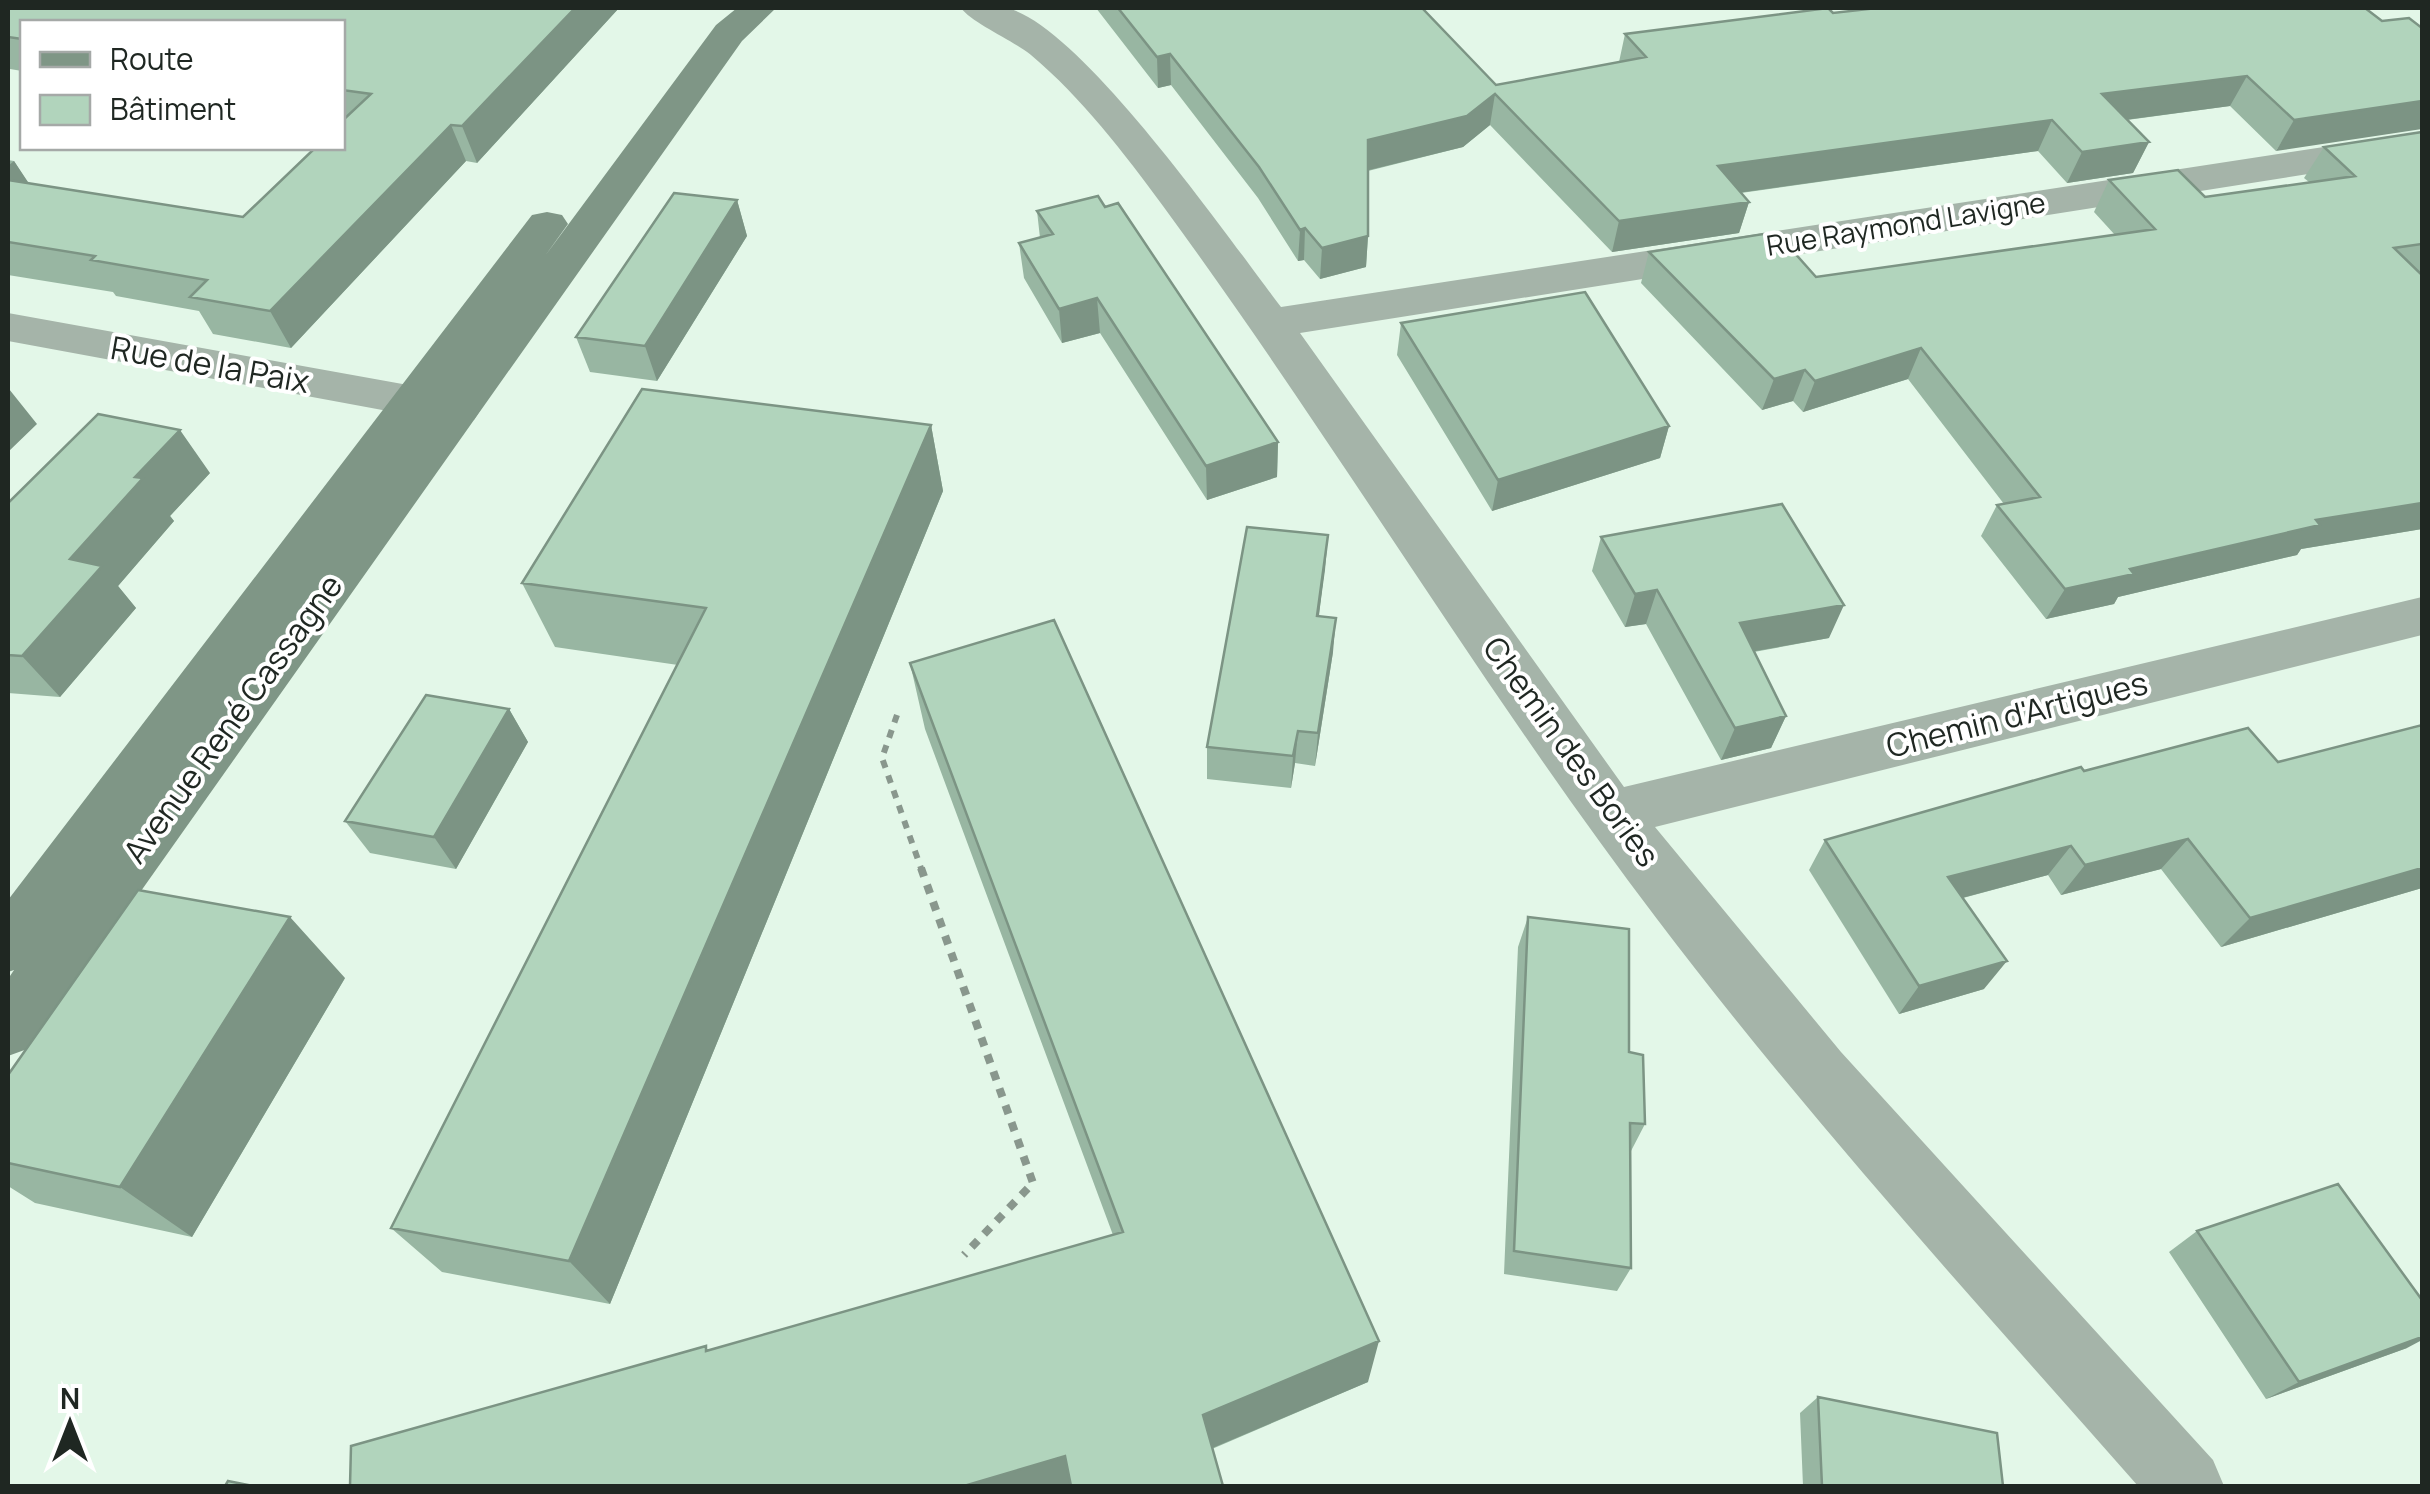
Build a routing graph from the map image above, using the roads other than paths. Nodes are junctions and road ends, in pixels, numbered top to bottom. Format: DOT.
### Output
graph roads {
  1 [pos="706,8"];
  2 [pos="758,8"];
  3 [pos="979,8"];
  4 [pos="2422,144"];
  5 [pos="1271,323"];
  6 [pos="8,327"];
  7 [pos="436,406"];
  8 [pos="2422,616"];
  9 [pos="1611,814"];
  10 [pos="8,946"];
  11 [pos="8,1028"];
  12 [pos="2187,1486"];
  1 -- 7 [label="main road, Avenue René Cassagne"];
  2 -- 7 [label="main road, Avenue René Cassagne"];
  3 -- 5 [label="street, Chemin des Bories"];
  4 -- 5 [label="street, Rue Raymond Lavigne"];
  5 -- 9 [label="street, Chemin des Bories"];
  6 -- 7 [label="street, Rue de la Paix"];
  7 -- 10 [label="main road, Avenue René Cassagne"];
  7 -- 11 [label="main road, Avenue René Cassagne"];
  8 -- 9 [label="street, Chemin d'Artigues"];
  9 -- 12 [label="street, Chemin des Bories"];
}
